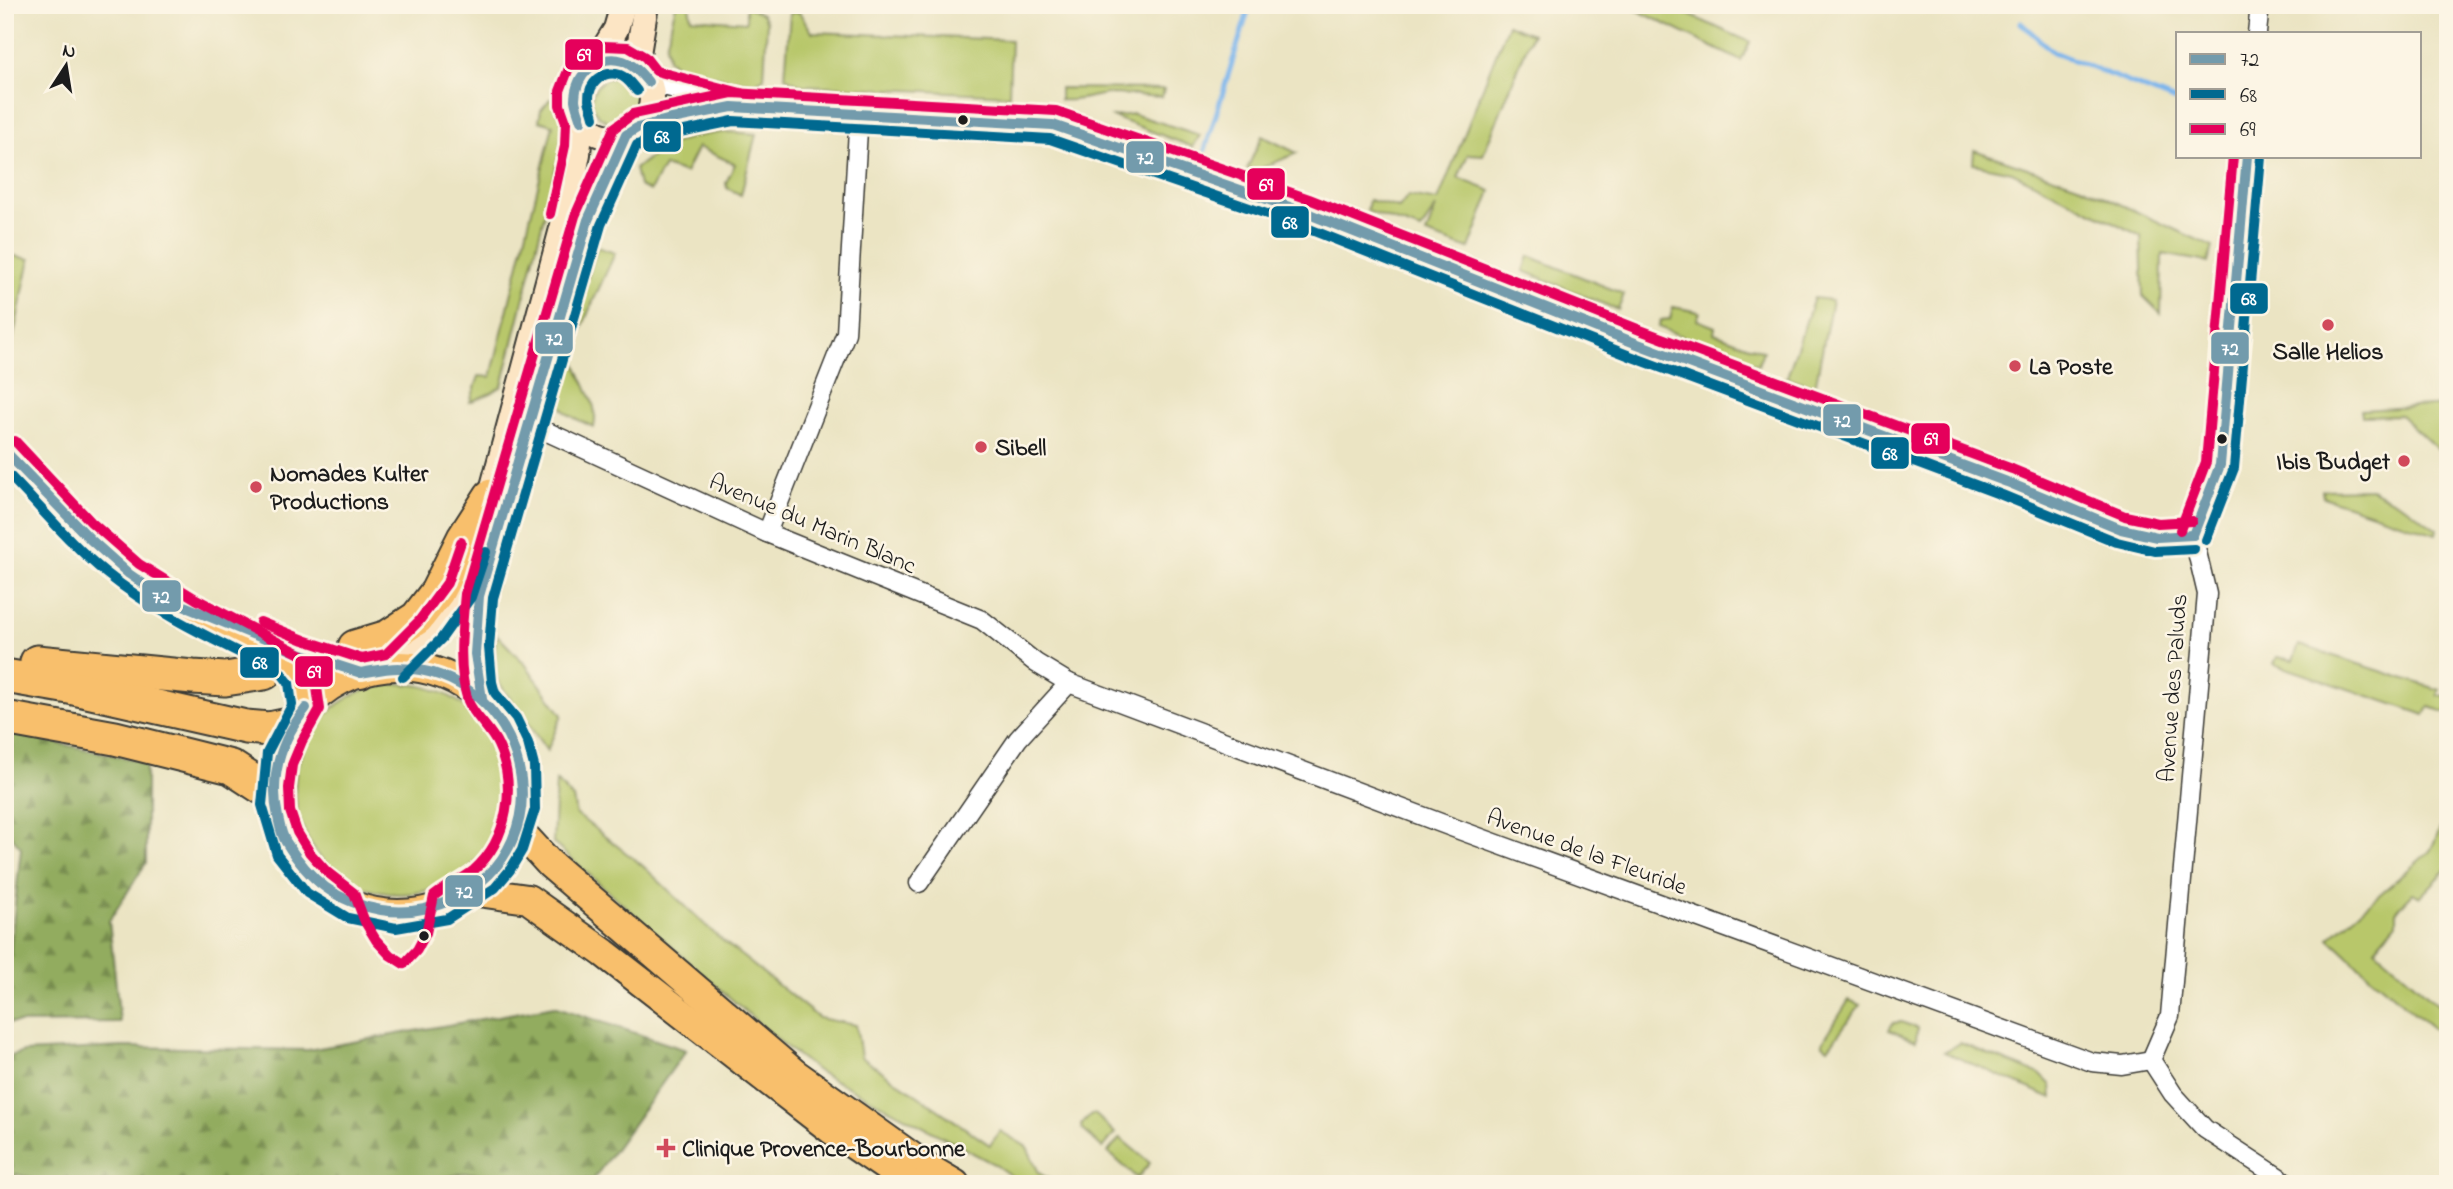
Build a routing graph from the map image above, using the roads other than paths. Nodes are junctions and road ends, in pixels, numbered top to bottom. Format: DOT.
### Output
graph roads {
  1 [pos="623,5"];
  2 [pos="646,5"];
  3 [pos="2260,5"];
  4 [pos="2257,32"];
  5 [pos="595,63"];
  6 [pos="642,74"];
  7 [pos="732,107"];
  8 [pos="859,113"];
  9 [pos="581,121"];
  10 [pos="632,131"];
  11 [pos="2247,158"];
  12 [pos="528,423"];
  13 [pos="5,451"];
  14 [pos="491,496"];
  15 [pos="767,533"];
  16 [pos="2193,535"];
  17 [pos="164,598"];
  18 [pos="5,659"];
  19 [pos="358,660"];
  20 [pos="393,667"];
  21 [pos="264,673"];
  22 [pos="5,676"];
  23 [pos="1069,683"];
  24 [pos="482,699"];
  25 [pos="300,716"];
  26 [pos="5,718"];
  27 [pos="274,795"];
  28 [pos="517,828"];
  29 [pos="919,883"];
  30 [pos="471,891"];
  31 [pos="2151,1060"];
  32 [pos="911,1184"];
  33 [pos="956,1184"];
  34 [pos="2289,1184"];
  1 -- 5 [label="street"];
  2 -- 6 [label="street"];
  3 -- 4 [label="street"];
  5 -- 6 [label="street"];
  5 -- 9 [label="street"];
  6 -- 7 [label="street"];
  6 -- 10 [label="street"];
  7 -- 8 [label="street"];
  7 -- 10 [label="street"];
  8 -- 15 [label="street"];
  8 -- 16 [label="street"];
  9 -- 10 [label="street"];
  9 -- 14 [label="street"];
  10 -- 12 [label="street"];
  11 -- 16 [label="street"];
  12 -- 15 [label="street, Avenue du Marin Blanc"];
  12 -- 24 [label="street"];
  13 -- 17 [label="main road"];
  14 -- 19 [label="highway"];
  14 -- 20 [label="street"];
  15 -- 23 [label="street, Avenue du Marin Blanc"];
  16 -- 31 [label="street, Avenue des Paluds"];
  17 -- 19 [label="main road"];
  17 -- 25 [label="main road"];
  18 -- 21 [label="highway"];
  19 -- 20 [label="main road"];
  19 -- 25 [label="main road"];
  20 -- 24 [label="main road"];
  22 -- 25 [label="highway"];
  23 -- 29 [label="street"];
  23 -- 31 [label="street, Avenue de la Fleuride"];
  24 -- 28 [label="main road"];
  25 -- 27 [label="main road"];
  26 -- 27 [label="highway"];
  27 -- 30 [label="main road"];
  28 -- 30 [label="main road"];
  28 -- 33 [label="main road"];
  30 -- 32 [label="main road"];
  31 -- 34 [label="street"];
}
